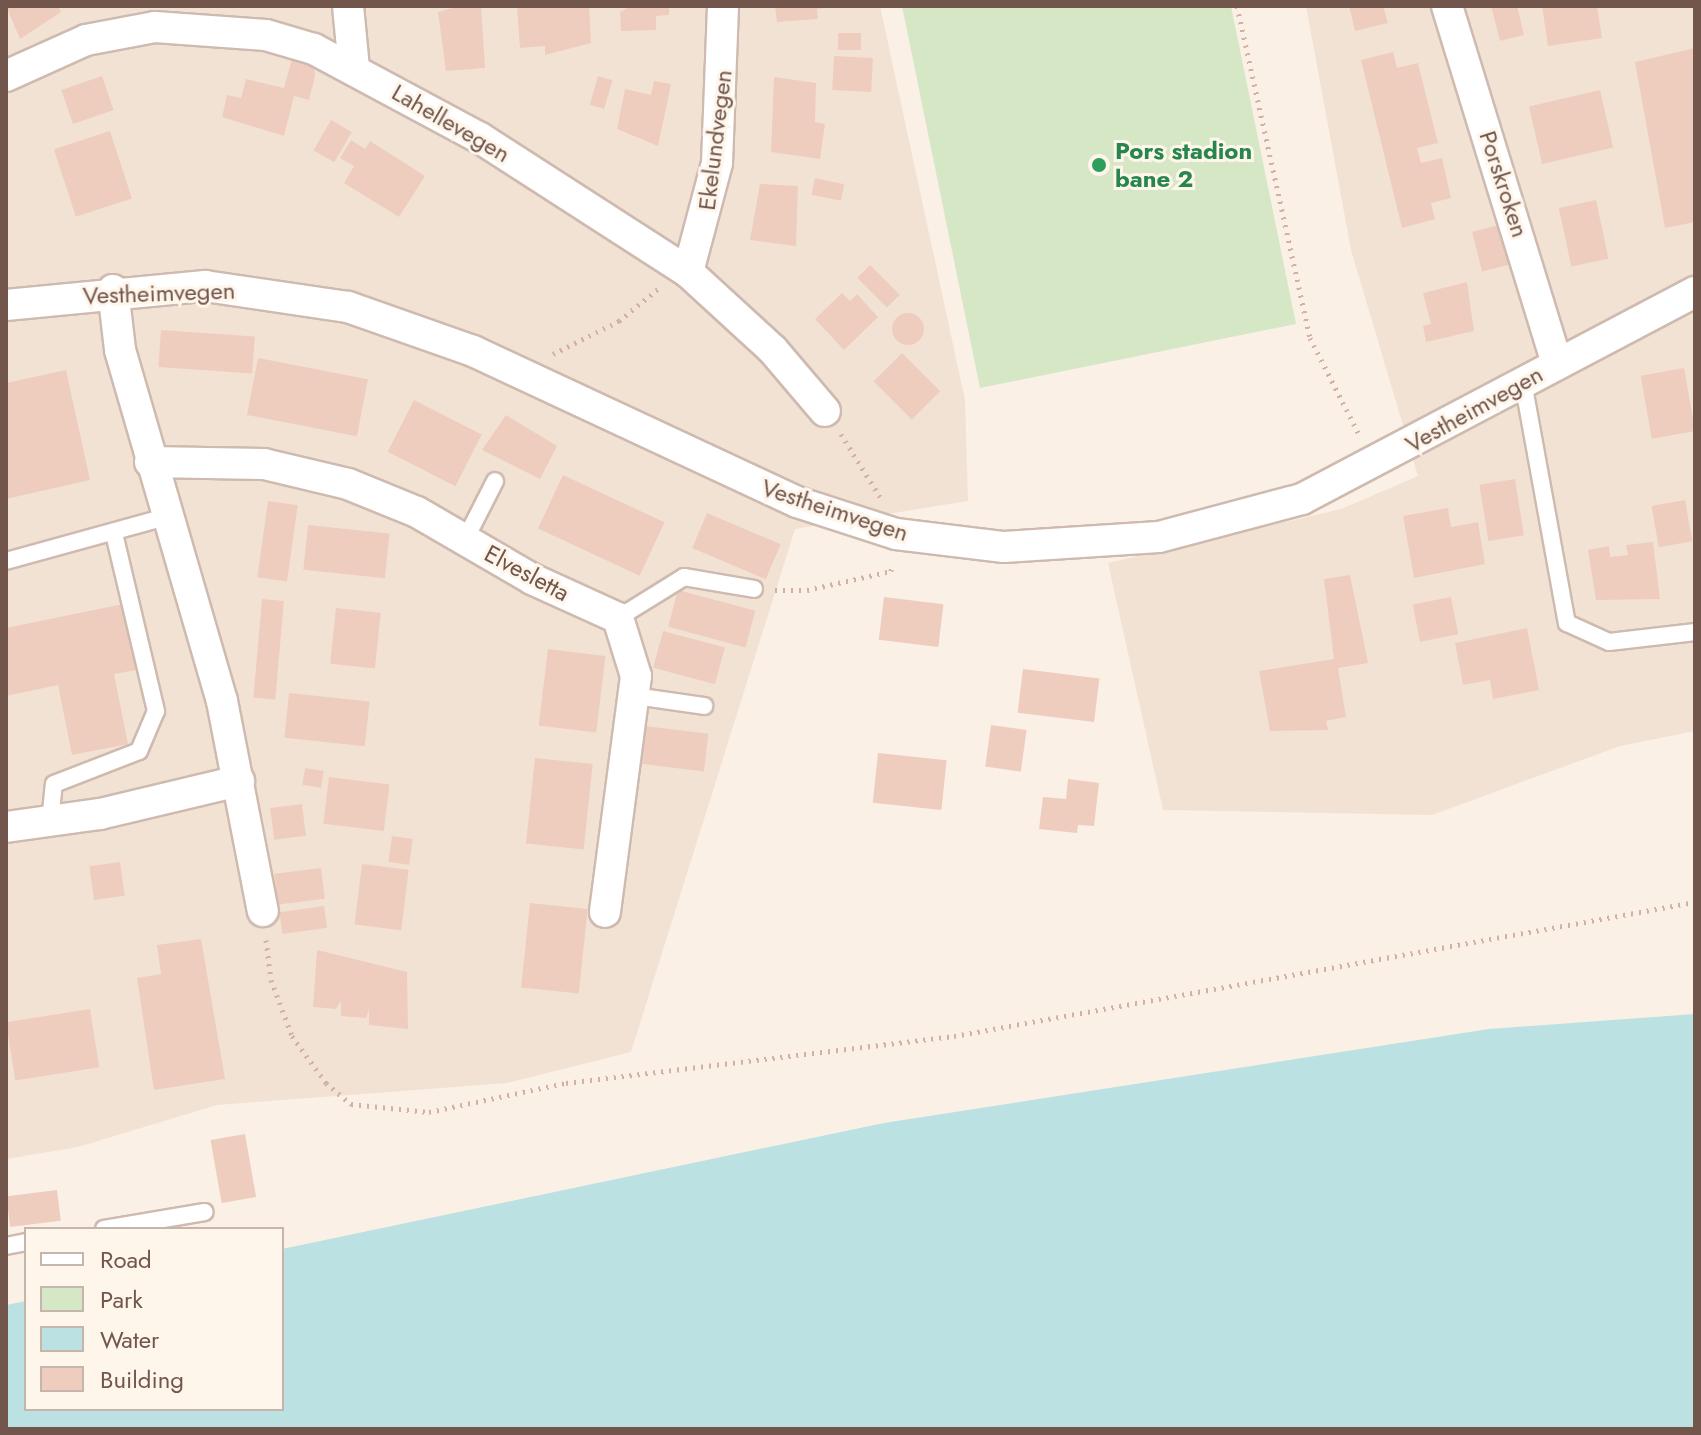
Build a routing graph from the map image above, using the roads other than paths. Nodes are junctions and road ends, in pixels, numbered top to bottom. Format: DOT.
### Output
graph roads {
  1 [pos="348,6"];
  2 [pos="723,6"];
  3 [pos="1447,6"];
  4 [pos="354,68"];
  5 [pos="6,76"];
  6 [pos="688,272"];
  7 [pos="113,290"];
  8 [pos="1695,292"];
  9 [pos="6,305"];
  10 [pos="1557,363"];
  11 [pos="1523,382"];
  12 [pos="825,411"];
  13 [pos="150,462"];
  14 [pos="495,481"];
  15 [pos="166,517"];
  16 [pos="114,534"];
  17 [pos="465,540"];
  18 [pos="6,561"];
  19 [pos="754,589"];
  20 [pos="618,618"];
  21 [pos="1695,632"];
  22 [pos="635,696"];
  23 [pos="704,706"];
  24 [pos="239,781"];
  25 [pos="50,821"];
  26 [pos="6,827"];
  27 [pos="263,911"];
  28 [pos="605,912"];
  29 [pos="205,1212"];
  30 [pos="116,1227"];
  1 -- 4 [label="street"];
  2 -- 6 [label="street, Ekelundvegen"];
  3 -- 10 [label="street, Porskroken"];
  4 -- 5 [label="street, Lahellevegen"];
  4 -- 6 [label="street, Lahellevegen"];
  6 -- 12 [label="street, Lahellevegen"];
  7 -- 9 [label="street, Vestheimvegen"];
  7 -- 11 [label="street, Vestheimvegen"];
  7 -- 13 [label="street"];
  8 -- 10 [label="street, Vestheimvegen"];
  10 -- 11 [label="street, Vestheimvegen"];
  11 -- 21 [label="lane"];
  13 -- 15 [label="street"];
  13 -- 17 [label="street, Elvesletta"];
  14 -- 17 [label="lane"];
  15 -- 16 [label="lane"];
  15 -- 24 [label="street"];
  16 -- 18 [label="lane"];
  16 -- 25 [label="lane"];
  17 -- 20 [label="street, Elvesletta"];
  19 -- 20 [label="lane"];
  20 -- 22 [label="street"];
  22 -- 23 [label="lane"];
  22 -- 28 [label="street"];
  24 -- 25 [label="street"];
  24 -- 27 [label="street"];
  25 -- 26 [label="street"];
  29 -- 30 [label="lane"];
}
